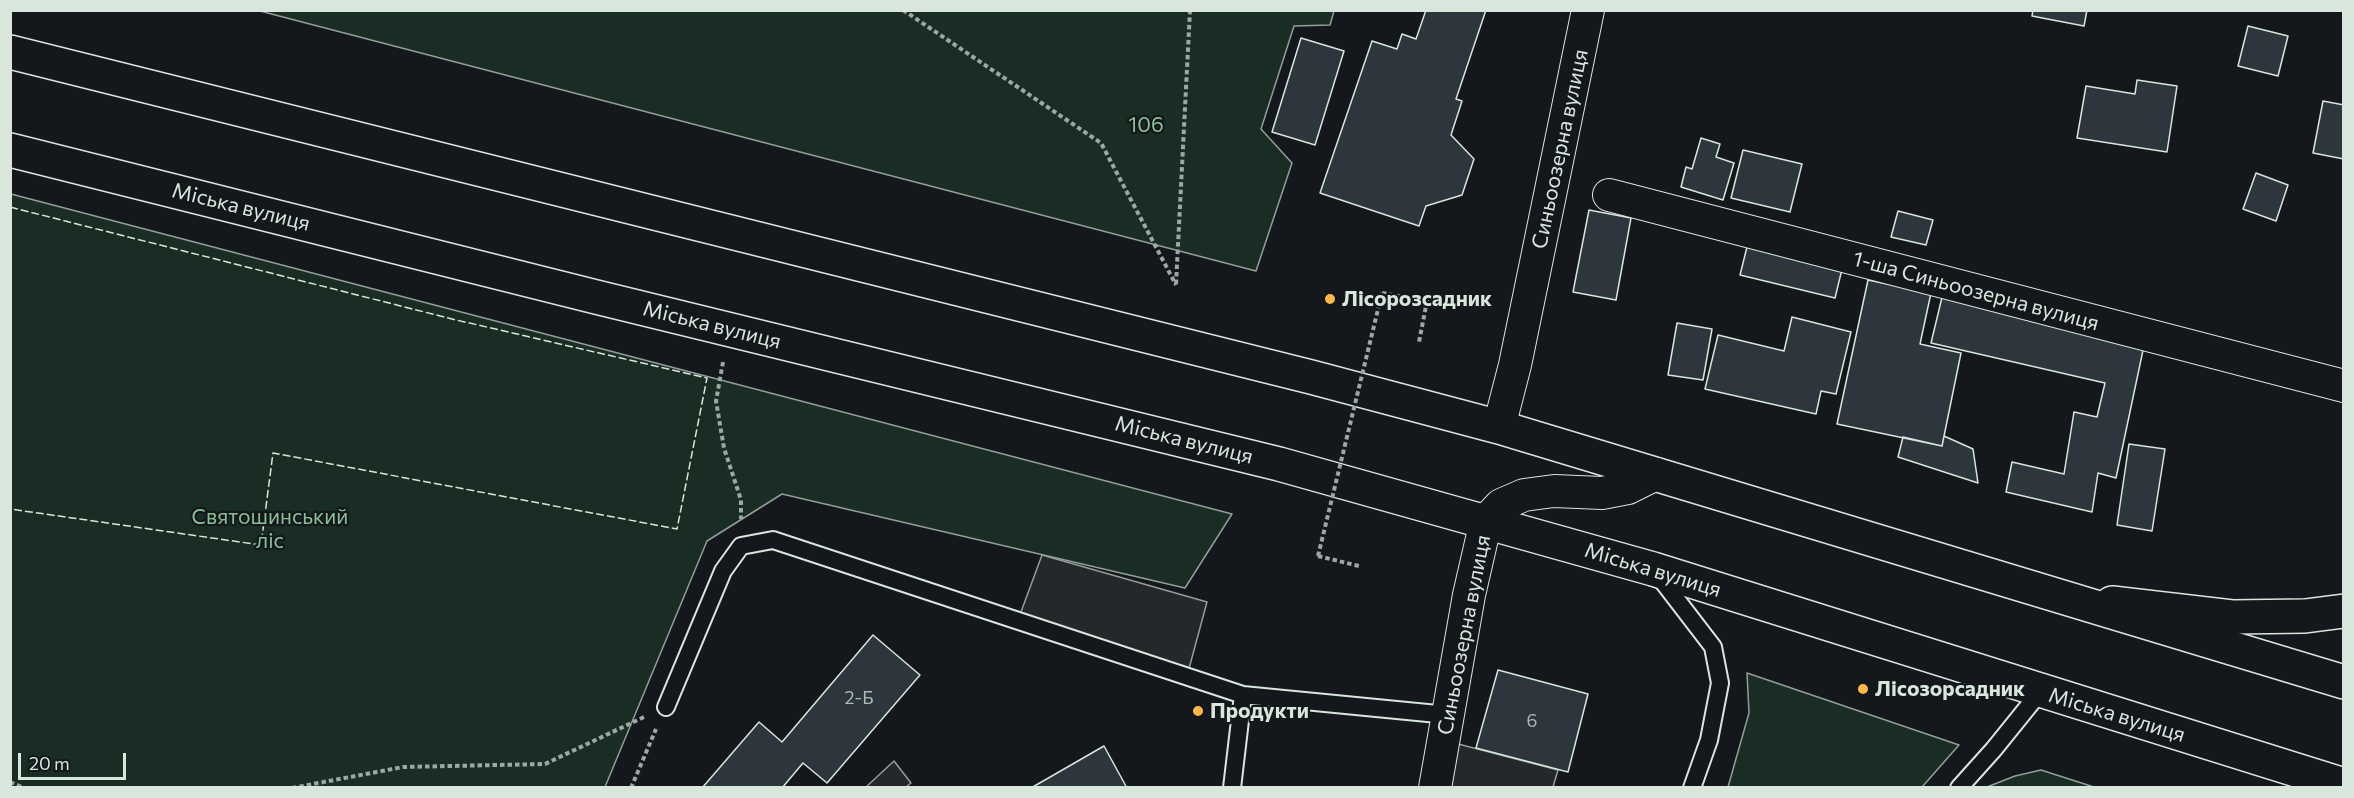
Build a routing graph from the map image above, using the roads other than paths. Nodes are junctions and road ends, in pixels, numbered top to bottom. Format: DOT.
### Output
graph roads {
  1 [pos="1588,10"];
  2 [pos="10,52"];
  3 [pos="10,150"];
  4 [pos="1609,195"];
  5 [pos="2343,386"];
  6 [pos="1499,427"];
  7 [pos="1656,474"];
  8 [pos="1486,521"];
  9 [pos="1653,569"];
  10 [pos="2063,597"];
  11 [pos="2343,610"];
  12 [pos="2343,682"];
  13 [pos="2040,692"];
  14 [pos="1244,694"];
  15 [pos="666,707"];
  16 [pos="1448,715"];
  17 [pos="2343,785"];
  18 [pos="1232,788"];
  19 [pos="1435,788"];
  20 [pos="1692,788"];
  21 [pos="1959,788"];
  1 -- 6 [label="street, Синьоозерна вулиця"];
  2 -- 6 [label="main road"];
  3 -- 8 [label="main road, Міська вулиця"];
  4 -- 5 [label="street, 1-ша Синьоозерна вулиця"];
  6 -- 7 [label="main road"];
  7 -- 8 [label="street, Синьоозерна вулиця"];
  7 -- 10 [label="main road"];
  8 -- 9 [label="main road, Міська вулиця"];
  8 -- 16 [label="street, Синьоозерна вулиця"];
  9 -- 13 [label="main road, Міська вулиця"];
  9 -- 20 [label="lane"];
  10 -- 11 [label="main road"];
  10 -- 12 [label="main road"];
  13 -- 17 [label="main road, Міська вулиця"];
  13 -- 21 [label="lane"];
  14 -- 15 [label="lane"];
  14 -- 16 [label="lane"];
  14 -- 18 [label="lane"];
  16 -- 19 [label="street, Синьоозерна вулиця"];
}
